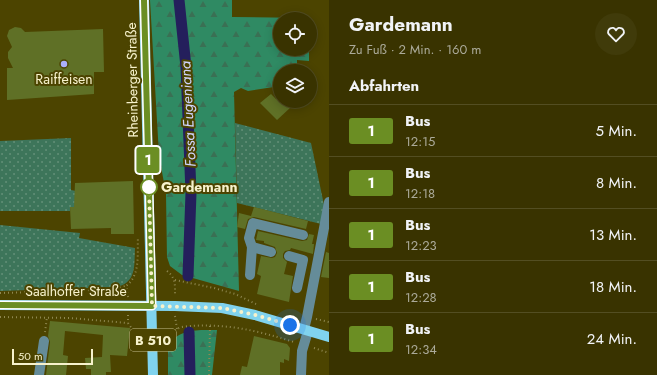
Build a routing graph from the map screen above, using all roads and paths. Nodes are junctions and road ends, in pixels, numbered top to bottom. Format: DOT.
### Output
graph roads {
  1 [pos="144,0"];
  2 [pos="329,202"];
  3 [pos="139,234"];
  4 [pos="303,235"];
  5 [pos="252,247"];
  6 [pos="271,252"];
  7 [pos="289,256"];
  8 [pos="167,271"];
  9 [pos="250,275"];
  10 [pos="126,286"];
  11 [pos="297,288"];
  12 [pos="0,294"];
  13 [pos="0,305"];
  14 [pos="128,305"];
  15 [pos="262,305"];
  16 [pos="152,306"];
  17 [pos="0,317"];
  18 [pos="47,317"];
  19 [pos="307,317"];
  20 [pos="329,322"];
  21 [pos="128,323"];
  22 [pos="210,325"];
  23 [pos="306,330"];
  24 [pos="137,336"];
  25 [pos="169,336"];
  26 [pos="329,337"];
  27 [pos="44,341"];
  28 [pos="303,345"];
  29 [pos="329,353"];
  30 [pos="39,375"];
  31 [pos="153,375"];
  32 [pos="209,375"];
  33 [pos="301,375"];
  1 -- 16 [label="main road, Rheinberger Straße / B 510"];
  2 -- 19 [label="street"];
  3 -- 10 [label="path"];
  4 -- 5 [label="street"];
  5 -- 6 [label="street"];
  5 -- 9 [label="street"];
  7 -- 11 [label="street"];
  8 -- 15 [label="path"];
  10 -- 12 [label="path"];
  10 -- 14 [label="path"];
  13 -- 14 [label="main road, Saalhoffer Straße"];
  14 -- 16 [label="main road, Saalhoffer Straße"];
  14 -- 21 [label="path"];
  16 -- 23 [label="main road, Saalhoffer Straße"];
  16 -- 31 [label="main road, Rheinberger Straße / B 510"];
  17 -- 18 [label="path"];
  18 -- 21 [label="path"];
  18 -- 27 [label="path"];
  19 -- 20 [label="path"];
  19 -- 23 [label="street"];
  21 -- 24 [label="path"];
  22 -- 25 [label="path"];
  22 -- 28 [label="path"];
  22 -- 32 [label="path"];
  23 -- 26 [label="main road, Saalhoffer Straße"];
  23 -- 28 [label="street"];
  27 -- 30 [label="street"];
  28 -- 29 [label="path"];
  28 -- 33 [label="street"];
}
